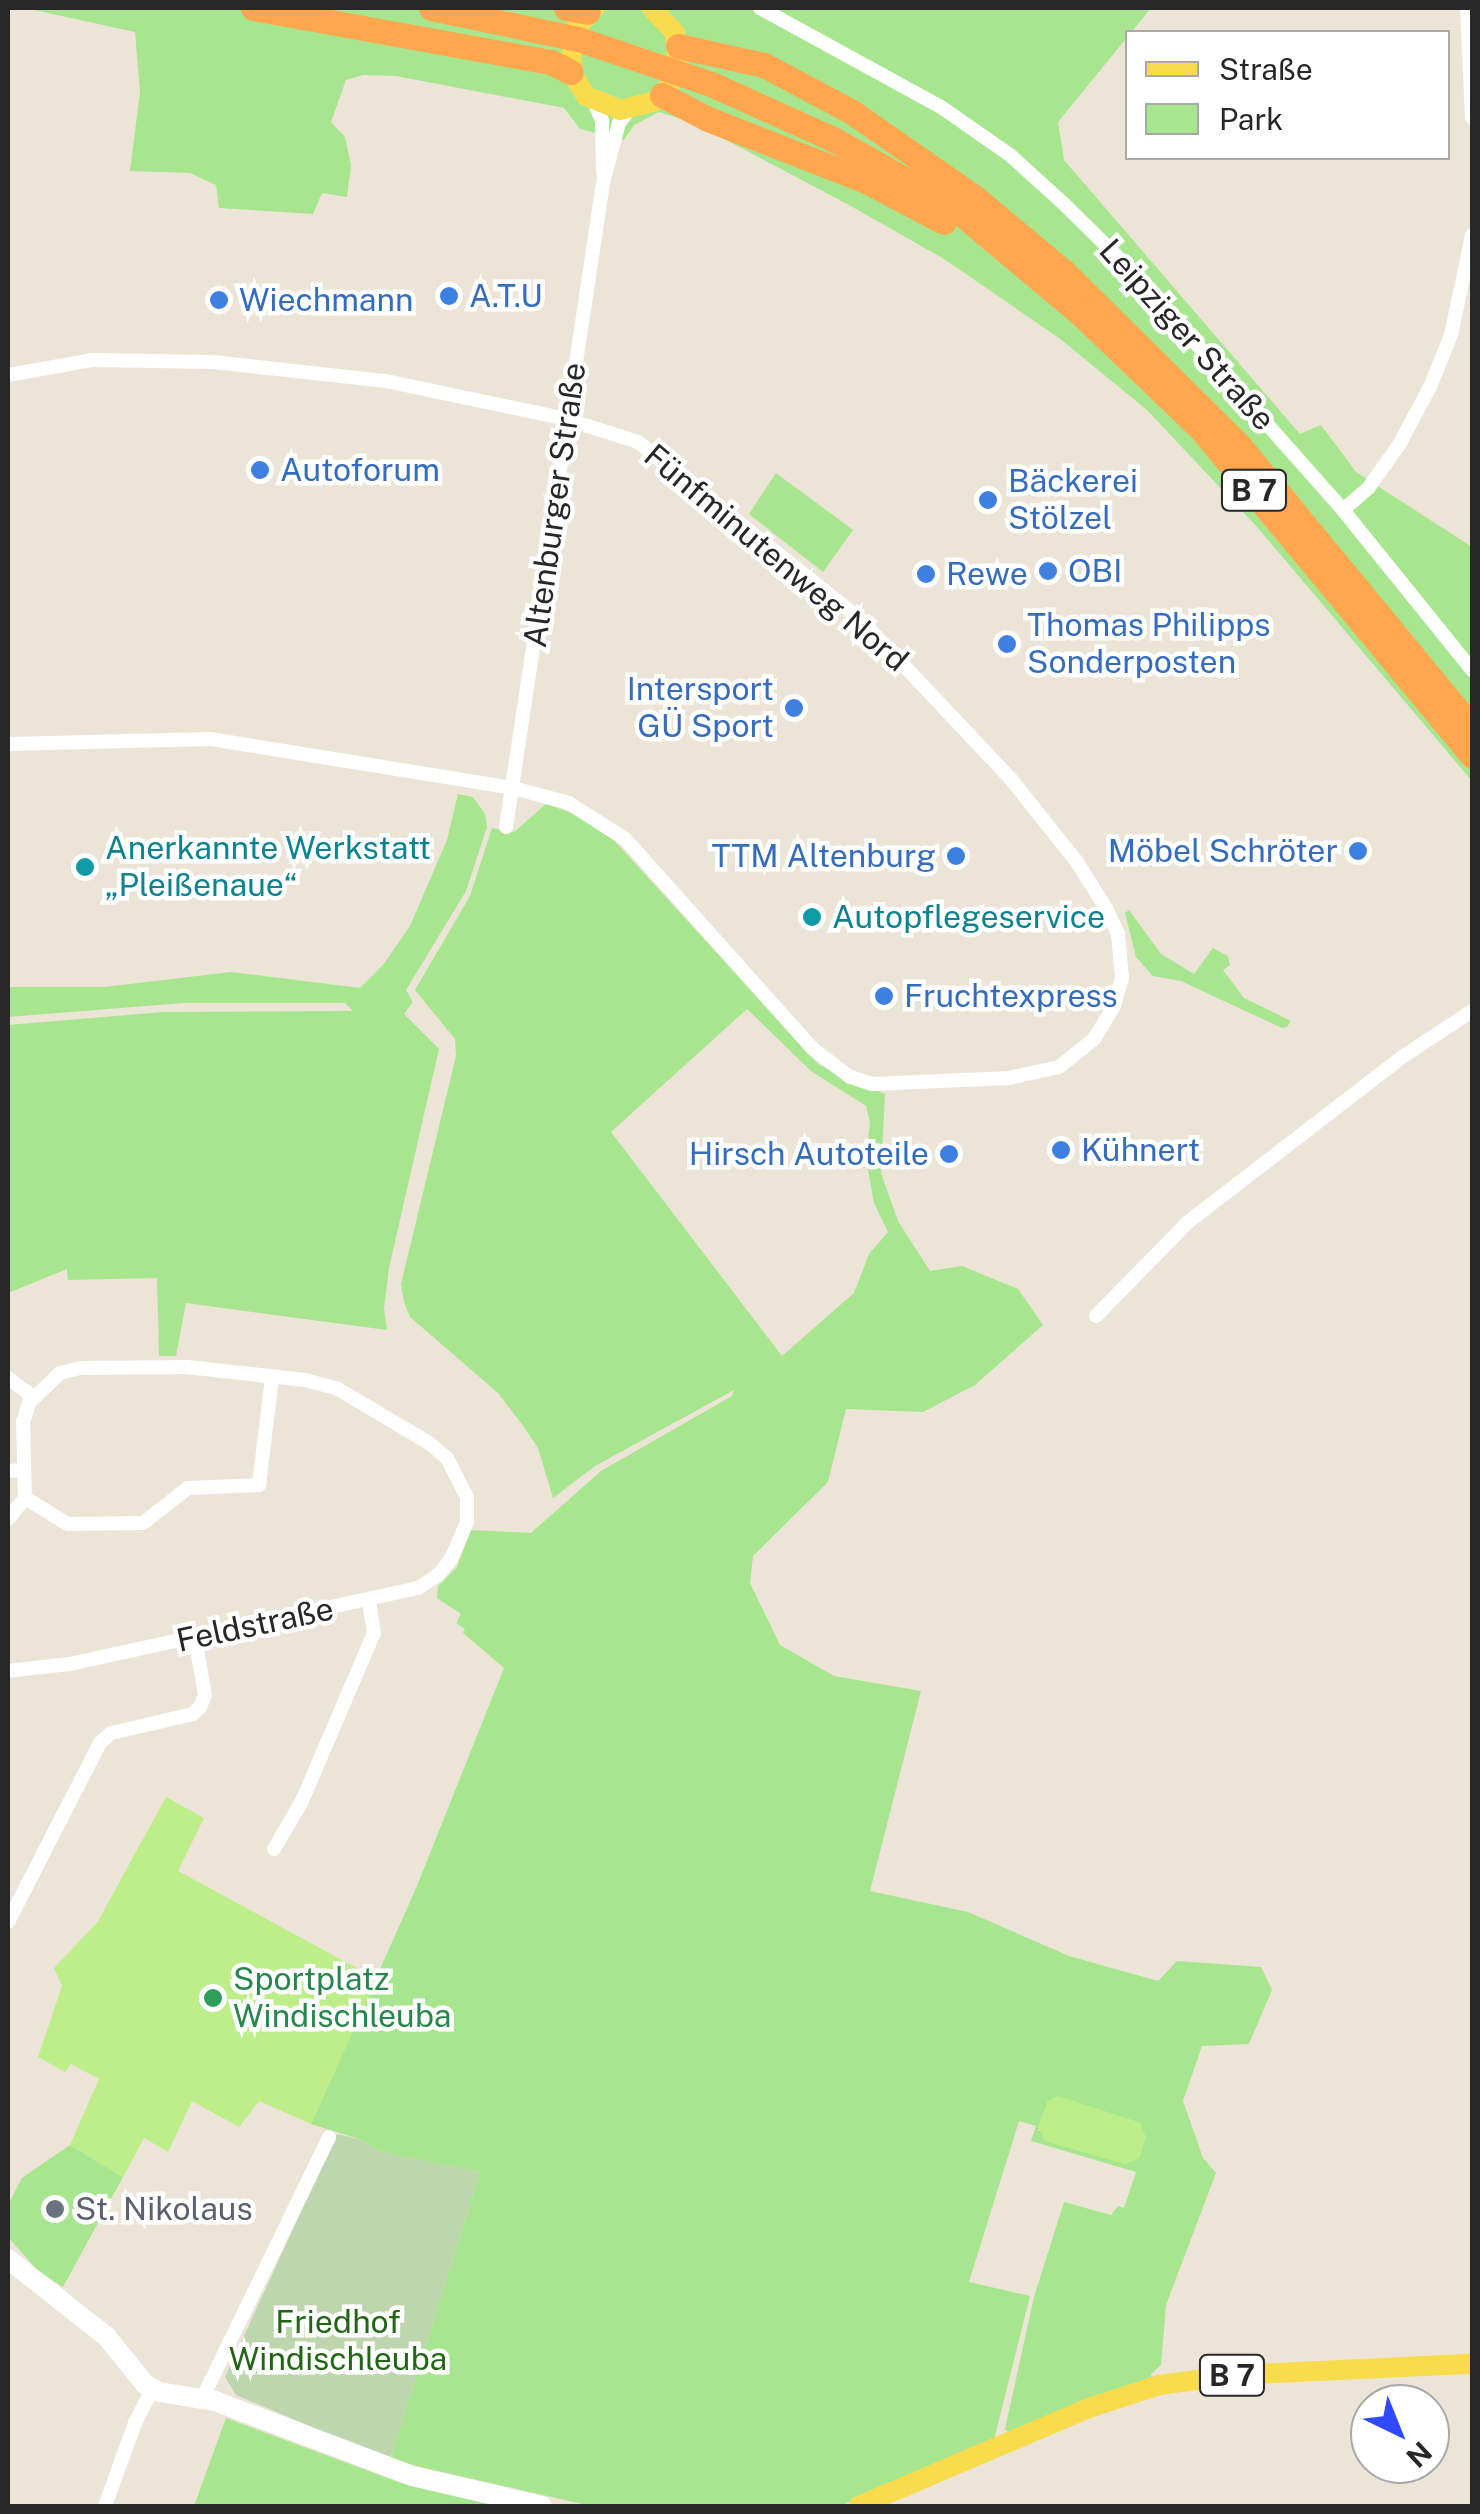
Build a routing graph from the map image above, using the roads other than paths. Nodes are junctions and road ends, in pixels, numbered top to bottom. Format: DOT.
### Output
graph roads {
  1 [pos="252,8"];
  2 [pos="431,8"];
  3 [pos="652,8"];
  4 [pos="760,8"];
  5 [pos="1466,8"];
  6 [pos="583,9"];
  7 [pos="678,46"];
  8 [pos="571,72"];
  9 [pos="662,95"];
  10 [pos="594,102"];
  11 [pos="628,110"];
  12 [pos="1472,118"];
  13 [pos="604,183"];
  14 [pos="959,212"];
  15 [pos="1472,235"];
  16 [pos="1005,254"];
  17 [pos="1080,291"];
  18 [pos="8,375"];
  19 [pos="566,419"];
  20 [pos="1343,510"];
  21 [pos="1472,670"];
  22 [pos="1472,728"];
  23 [pos="8,744"];
  24 [pos="1472,756"];
  25 [pos="513,788"];
  26 [pos="506,827"];
  27 [pos="1472,1011"];
  28 [pos="1096,1316"];
  29 [pos="8,1378"];
  30 [pos="272,1378"];
  31 [pos="34,1397"];
  32 [pos="24,1470"];
  33 [pos="8,1471"];
  34 [pos="25,1498"];
  35 [pos="8,1519"];
  36 [pos="369,1602"];
  37 [pos="195,1638"];
  38 [pos="8,1671"];
  39 [pos="274,1849"];
  40 [pos="8,1922"];
  41 [pos="329,2137"];
  42 [pos="8,2259"];
  43 [pos="1472,2364"];
  44 [pos="153,2388"];
  45 [pos="202,2399"];
  46 [pos="105,2506"];
  47 [pos="542,2506"];
  48 [pos="858,2506"];
  1 -- 8 [label="highway"];
  2 -- 14 [label="highway, B 7"];
  3 -- 7 [label="main road"];
  4 -- 20 [label="street, Leipziger Straße"];
  5 -- 12 [label="street"];
  6 -- 8 [label="main road"];
  7 -- 9 [label="main road"];
  7 -- 17 [label="highway"];
  8 -- 10 [label="main road"];
  9 -- 11 [label="main road"];
  9 -- 16 [label="highway"];
  10 -- 11 [label="main road"];
  10 -- 13 [label="street, Altenburger Straße"];
  11 -- 13 [label="street, Altenburger Straße"];
  13 -- 19 [label="street, Altenburger Straße"];
  14 -- 16 [label="highway, B 7"];
  14 -- 17 [label="highway, B 7"];
  15 -- 20 [label="street"];
  16 -- 24 [label="highway, B 7"];
  17 -- 22 [label="highway, B 7"];
  18 -- 19 [label="street, Fünfminutenweg Nord"];
  19 -- 25 [label="street, Altenburger Straße"];
  19 -- 25 [label="street, Fünfminutenweg Nord"];
  20 -- 21 [label="street, Leipziger Straße"];
  23 -- 25 [label="street, Fünfminutenweg Nord"];
  25 -- 26 [label="street, Altenburger Straße"];
  27 -- 28 [label="street"];
  29 -- 31 [label="street"];
  30 -- 31 [label="street"];
  30 -- 34 [label="street"];
  30 -- 36 [label="street, Feldstraße"];
  31 -- 32 [label="street"];
  32 -- 33 [label="street"];
  32 -- 34 [label="street"];
  34 -- 35 [label="street"];
  36 -- 37 [label="street, Feldstraße"];
  36 -- 39 [label="street"];
  37 -- 38 [label="street, Feldstraße"];
  37 -- 40 [label="street"];
  41 -- 45 [label="street"];
  42 -- 44 [label="street"];
  43 -- 48 [label="main road, B 7"];
  44 -- 45 [label="street"];
  44 -- 46 [label="street"];
  45 -- 47 [label="street"];
}
